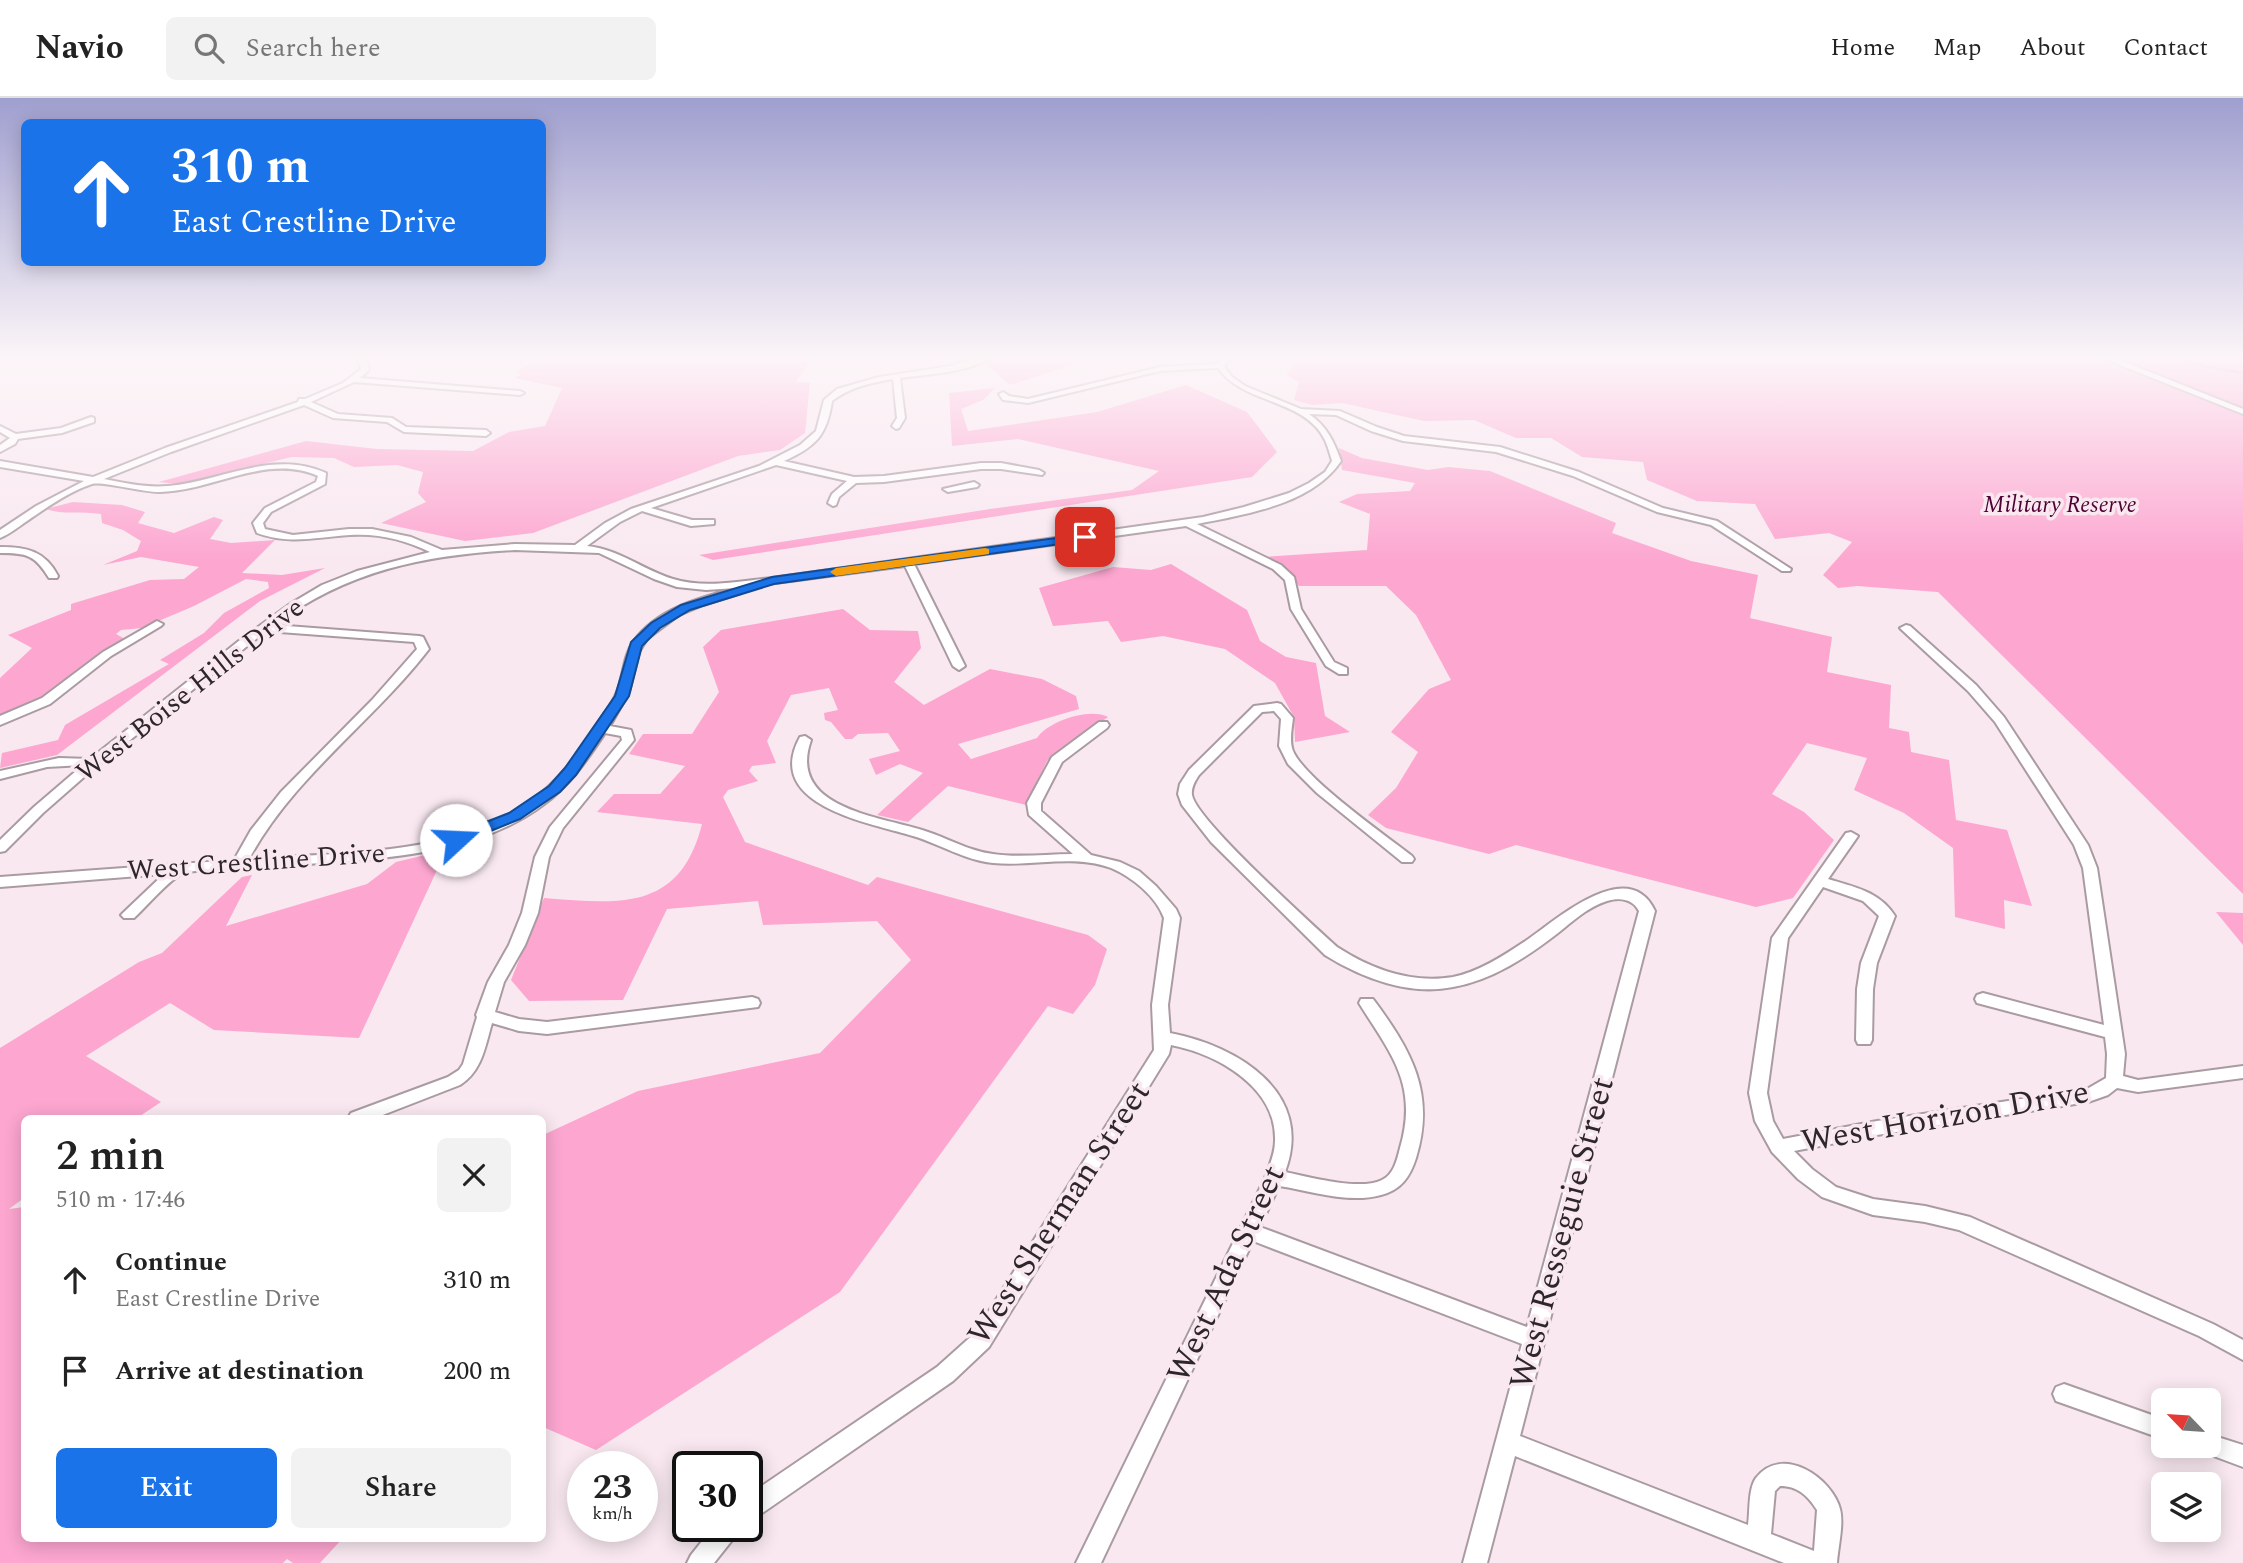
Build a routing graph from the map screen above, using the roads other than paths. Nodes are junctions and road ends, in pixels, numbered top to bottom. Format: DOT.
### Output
graph roads {
  1 [pos="75,425"];
  2 [pos="233,425"];
  3 [pos="398,425"];
  4 [pos="824,425"];
  5 [pos="1319,425"];
  6 [pos="1366,425"];
  7 [pos="0,429"];
  8 [pos="486,433"];
  9 [pos="15,437"];
  10 [pos="0,449"];
  11 [pos="775,462"];
  12 [pos="0,464"];
  13 [pos="949,471"];
  14 [pos="1039,473"];
  15 [pos="91,479"];
  16 [pos="854,480"];
  17 [pos="974,485"];
  18 [pos="959,487"];
  19 [pos="948,489"];
  20 [pos="833,503"];
  21 [pos="642,508"];
  22 [pos="711,522"];
  23 [pos="1187,523"];
  24 [pos="0,535"];
  25 [pos="576,549"];
  26 [pos="2,553"];
  27 [pos="440,553"];
  28 [pos="908,562"];
  29 [pos="1786,569"];
  30 [pos="53,576"];
  31 [pos="772,581"];
  32 [pos="157,624"];
  33 [pos="266,628"];
  34 [pos="1906,628"];
  35 [pos="119,632"];
  36 [pos="137,634"];
  37 [pos="959,666"];
  38 [pos="1343,671"];
  39 [pos="0,721"];
  40 [pos="1103,725"];
  41 [pos="601,728"];
  42 [pos="805,740"];
  43 [pos="93,764"];
  44 [pos="0,775"];
  45 [pos="1850,836"];
  46 [pos="0,848"];
  47 [pos="1085,857"];
  48 [pos="1408,859"];
  49 [pos="239,865"];
  50 [pos="180,867"];
  51 [pos="0,882"];
  52 [pos="1821,882"];
  53 [pos="129,915"];
  54 [pos="1983,999"];
  55 [pos="752,1003"];
  56 [pos="1367,1003"];
  57 [pos="484,1015"];
  58 [pos="2113,1033"];
  59 [pos="1163,1038"];
  60 [pos="1864,1040"];
  61 [pos="2243,1072"];
  62 [pos="2114,1081"];
  63 [pos="365,1115"];
  64 [pos="1778,1147"];
  65 [pos="1274,1178"];
  66 [pos="1248,1231"];
  67 [pos="1534,1339"];
  68 [pos="2243,1351"];
  69 [pos="2063,1394"];
  70 [pos="2151,1425"];
  71 [pos="1507,1442"];
  72 [pos="2221,1448"];
  73 [pos="2243,1456"];
  74 [pos="763,1496"];
  75 [pos="1758,1541"];
  76 [pos="716,1542"];
  77 [pos="699,1563"];
  78 [pos="1088,1563"];
  79 [pos="1475,1563"];
  80 [pos="1814,1563"];
  81 [pos="1825,1563"];
  1 -- 9 [label="street"];
  2 -- 15 [label="street"];
  3 -- 8 [label="street"];
  4 -- 11 [label="street"];
  5 -- 23 [label="street"];
  6 -- 29 [label="street"];
  7 -- 9 [label="street"];
  9 -- 10 [label="street"];
  11 -- 16 [label="street"];
  11 -- 21 [label="street"];
  12 -- 15 [label="street"];
  13 -- 14 [label="street"];
  13 -- 16 [label="street"];
  13 -- 18 [label="street"];
  15 -- 24 [label="street"];
  15 -- 27 [label="street"];
  16 -- 20 [label="street"];
  17 -- 18 [label="street"];
  18 -- 19 [label="street"];
  21 -- 22 [label="street"];
  21 -- 25 [label="street"];
  23 -- 28 [label="street"];
  23 -- 38 [label="street"];
  25 -- 27 [label="street, West Boise Hills Drive"];
  25 -- 31 [label="street, West Boise Hills Drive"];
  26 -- 30 [label="street"];
  27 -- 33 [label="street, West Boise Hills Drive"];
  28 -- 31 [label="street"];
  28 -- 37 [label="street"];
  31 -- 41 [label="street, West Crestline Drive"];
  32 -- 36 [label="street"];
  33 -- 43 [label="street, West Boise Hills Drive"];
  33 -- 49 [label="street"];
  34 -- 58 [label="street, West Horizon Drive"];
  35 -- 36 [label="street"];
  36 -- 39 [label="street"];
  40 -- 47 [label="street"];
  41 -- 49 [label="street, West Crestline Drive"];
  41 -- 57 [label="street"];
  42 -- 47 [label="street"];
  43 -- 44 [label="street"];
  43 -- 46 [label="street, West Boise Hills Drive"];
  45 -- 52 [label="street"];
  47 -- 59 [label="street, West Sherman Street"];
  48 -- 67 [label="street, West Resseguie Street"];
  49 -- 50 [label="street, West Crestline Drive"];
  50 -- 51 [label="street, West Crestline Drive"];
  50 -- 53 [label="street"];
  52 -- 60 [label="street"];
  52 -- 64 [label="street"];
  54 -- 58 [label="street"];
  55 -- 57 [label="street"];
  56 -- 65 [label="street"];
  57 -- 63 [label="street"];
  58 -- 62 [label="street, West Horizon Drive"];
  59 -- 65 [label="street, West Ada Street"];
  59 -- 74 [label="street, West Sherman Street"];
  61 -- 62 [label="street"];
  62 -- 64 [label="street, West Horizon Drive"];
  64 -- 68 [label="street, West Horizon Drive"];
  65 -- 66 [label="street, West Ada Street"];
  66 -- 67 [label="street"];
  66 -- 78 [label="street, West Ada Street"];
  67 -- 71 [label="street, West Resseguie Street"];
  69 -- 70 [label="street"];
  71 -- 75 [label="street"];
  71 -- 79 [label="street, West Resseguie Street"];
  72 -- 73 [label="street"];
  75 -- 80 [label="street"];
  75 -- 81 [label="street"];
  76 -- 77 [label="street"];
}
